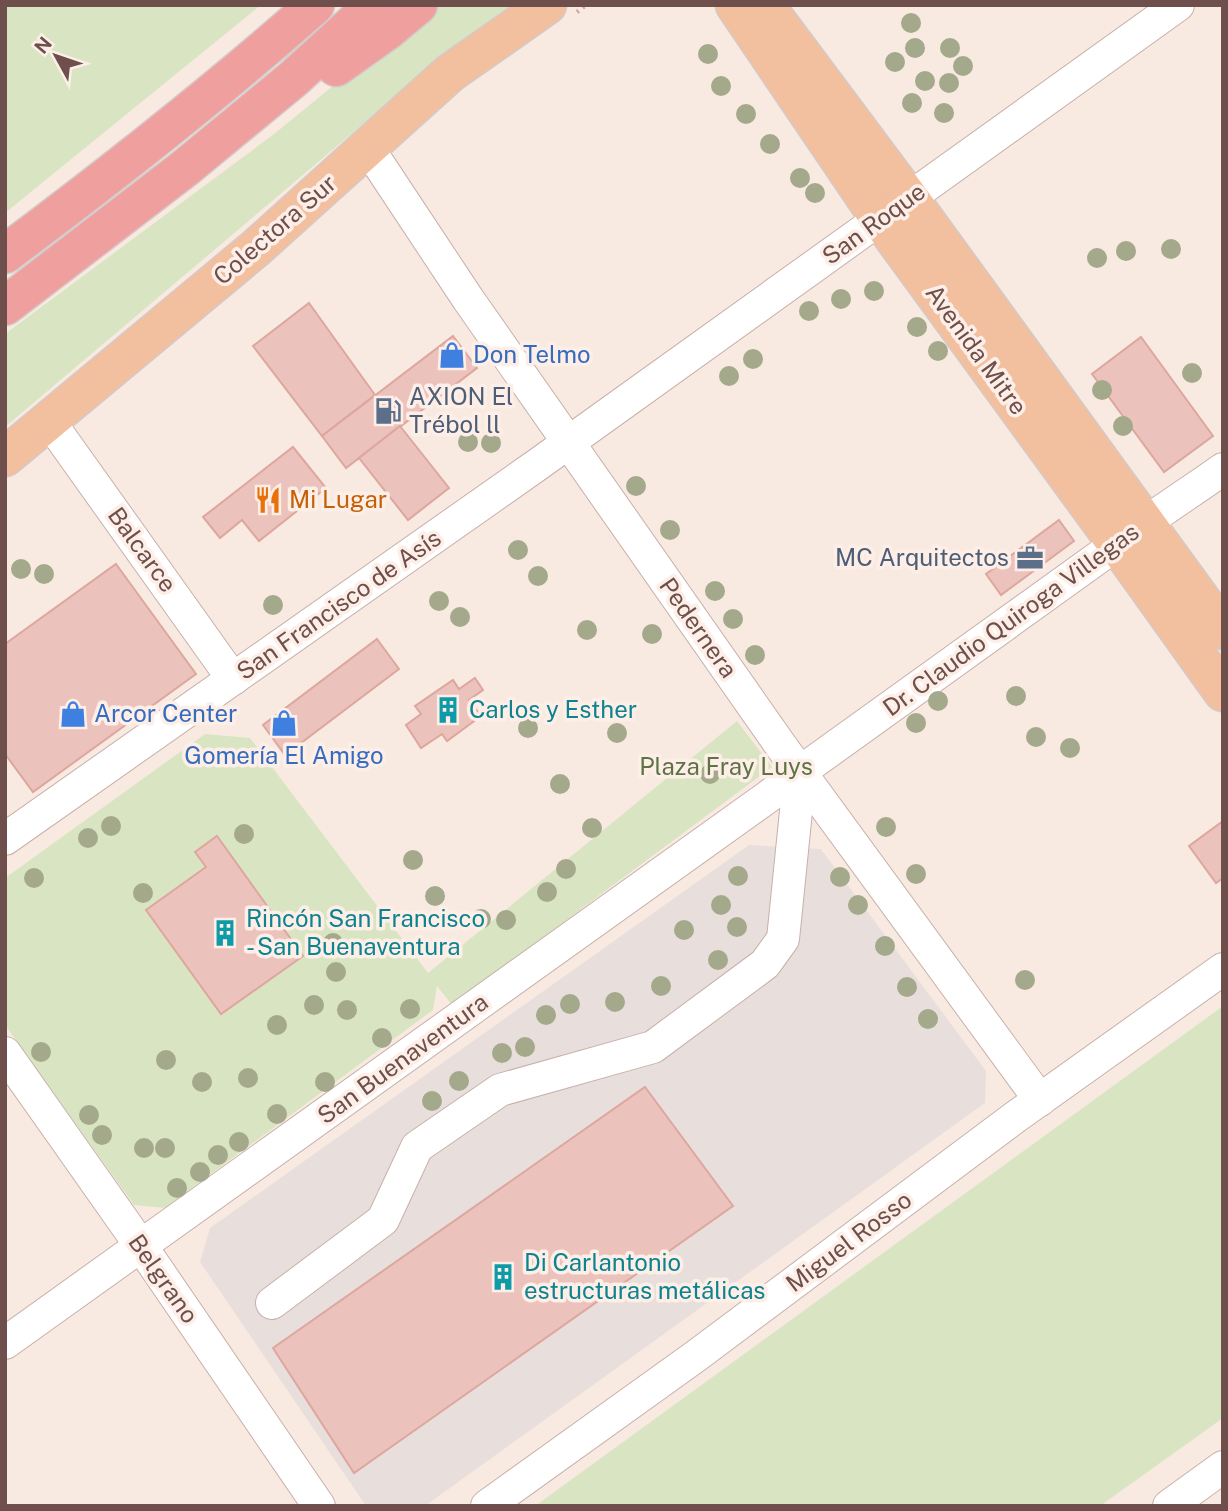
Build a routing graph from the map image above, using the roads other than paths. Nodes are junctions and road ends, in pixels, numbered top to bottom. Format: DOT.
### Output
graph roads {
  1 [pos="314,5"];
  2 [pos="374,5"];
  3 [pos="418,5"];
  4 [pos="547,5"];
  5 [pos="735,5"];
  6 [pos="766,5"];
  7 [pos="1178,5"];
  8 [pos="368,148"];
  9 [pos="895,209"];
  10 [pos="5,254"];
  11 [pos="20,296"];
  12 [pos="49,421"];
  13 [pos="569,442"];
  14 [pos="5,457"];
  15 [pos="1223,469"];
  16 [pos="1131,533"];
  17 [pos="1223,630"];
  18 [pos="233,679"];
  19 [pos="1223,691"];
  20 [pos="800,772"];
  21 [pos="5,839"];
  22 [pos="1223,969"];
  23 [pos="5,1053"];
  24 [pos="1040,1100"];
  25 [pos="141,1247"];
  26 [pos="272,1303"];
  27 [pos="5,1343"];
  28 [pos="1223,1467"];
  29 [pos="319,1506"];
  30 [pos="487,1506"];
  31 [pos="1169,1506"];
  1 -- 10 [label="highway"];
  2 -- 11 [label="highway"];
  3 -- 11 [label="highway"];
  4 -- 8 [label="main road, Colectora Sur"];
  5 -- 9 [label="main road, Avenida Mitre"];
  6 -- 9 [label="main road, Avenida Mitre"];
  7 -- 9 [label="street, San Roque"];
  8 -- 12 [label="main road, Colectora Sur"];
  8 -- 13 [label="street, Pedernera"];
  9 -- 13 [label="street, San Roque"];
  9 -- 16 [label="main road, Avenida Mitre"];
  12 -- 14 [label="main road, Colectora Sur"];
  12 -- 18 [label="street, Balcarce"];
  13 -- 18 [label="street, San Francisco de Asís"];
  13 -- 20 [label="street, Pedernera"];
  15 -- 16 [label="street, Dr. Claudio Quiroga Villegas"];
  16 -- 17 [label="main road, Avenida Mitre"];
  16 -- 19 [label="main road, Avenida Mitre"];
  16 -- 20 [label="street, Dr. Claudio Quiroga Villegas"];
  18 -- 21 [label="street, San Francisco de Asís"];
  20 -- 24 [label="street, Pedernera"];
  20 -- 25 [label="street, San Buenaventura"];
  20 -- 26 [label="street"];
  22 -- 24 [label="street, Miguel Rosso"];
  23 -- 25 [label="street, Belgrano"];
  24 -- 30 [label="street, Miguel Rosso"];
  25 -- 27 [label="street, San Buenaventura"];
  25 -- 29 [label="street, Belgrano"];
  28 -- 31 [label="street"];
}
